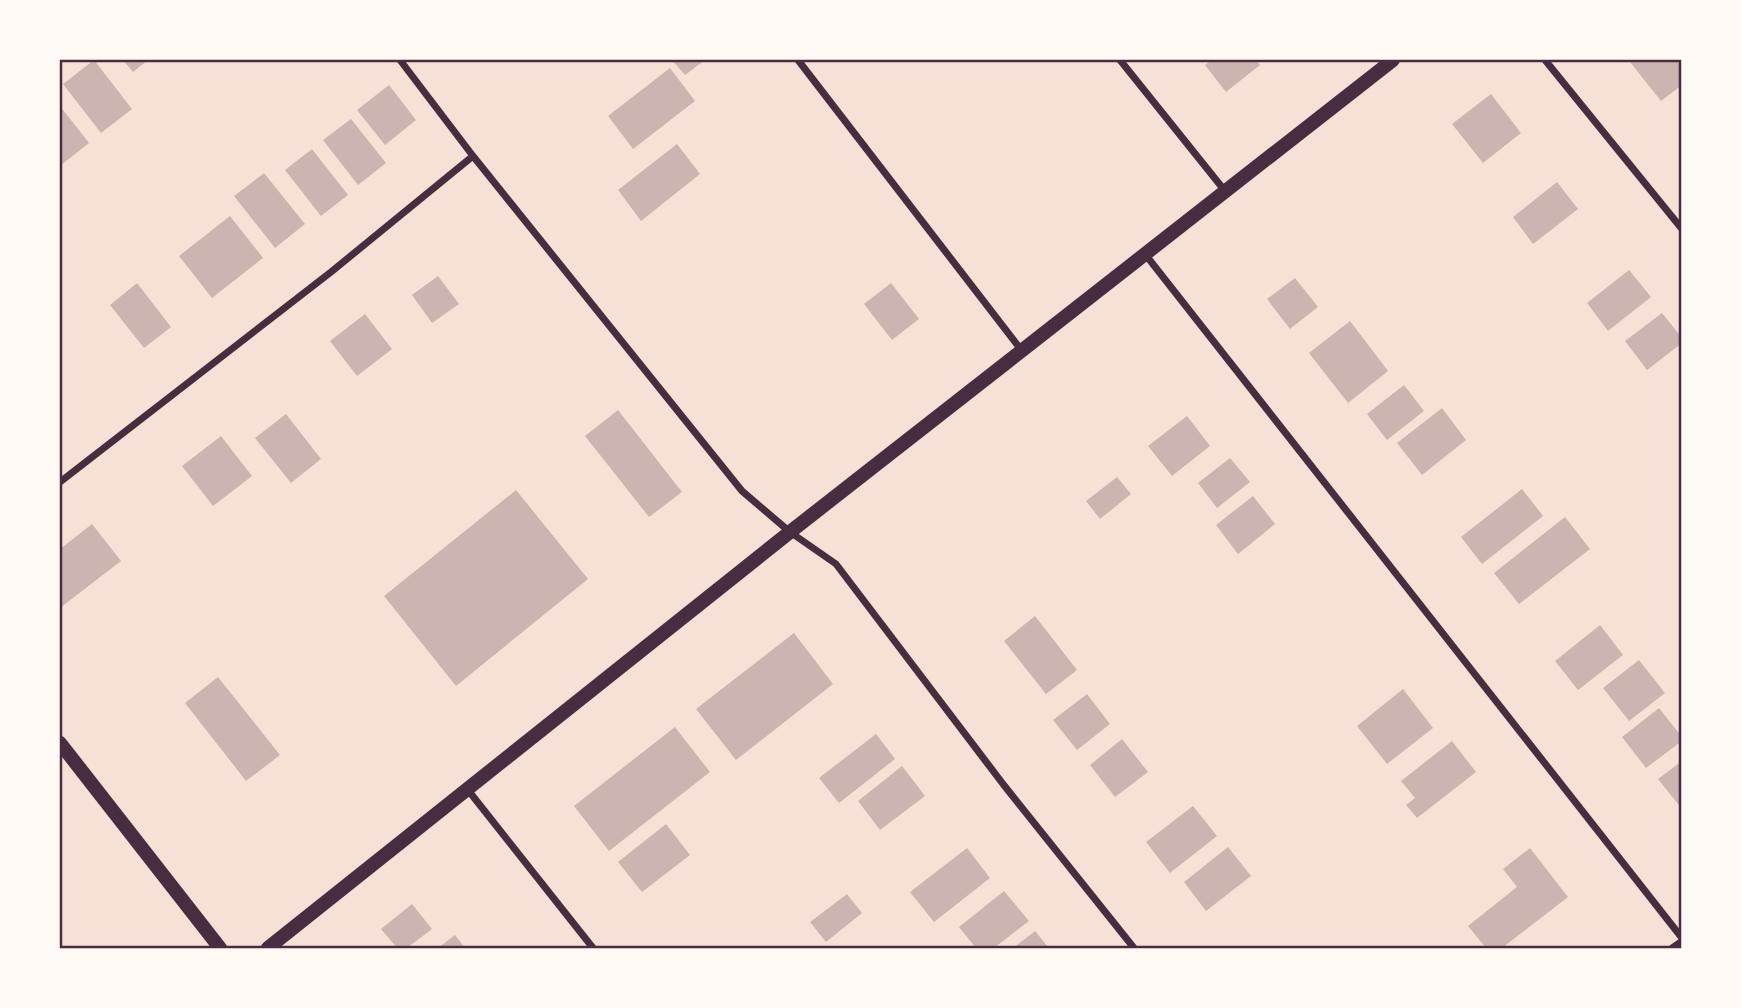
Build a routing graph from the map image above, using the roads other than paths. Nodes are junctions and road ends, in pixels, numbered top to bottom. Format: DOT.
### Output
graph roads {
  1 [pos="400,60"];
  2 [pos="798,60"];
  3 [pos="1120,60"];
  4 [pos="1393,60"];
  5 [pos="1545,60"];
  6 [pos="474,156"];
  7 [pos="1225,192"];
  8 [pos="1682,229"];
  9 [pos="1145,254"];
  10 [pos="1022,351"];
  11 [pos="60,482"];
  12 [pos="790,532"];
  13 [pos="60,743"];
  14 [pos="468,790"];
  15 [pos="1682,939"];
  16 [pos="220,948"];
  17 [pos="268,948"];
  18 [pos="593,948"];
  19 [pos="1134,948"];
  20 [pos="1672,948"];
  1 -- 6 [label="street"];
  2 -- 10 [label="street"];
  3 -- 7 [label="street"];
  4 -- 7 [label="main road"];
  5 -- 8 [label="street"];
  6 -- 11 [label="street"];
  6 -- 12 [label="street"];
  7 -- 9 [label="main road"];
  9 -- 10 [label="main road"];
  9 -- 15 [label="street"];
  10 -- 12 [label="main road"];
  12 -- 14 [label="main road"];
  12 -- 19 [label="street"];
  13 -- 16 [label="main road"];
  14 -- 17 [label="main road"];
  14 -- 18 [label="street"];
  15 -- 20 [label="street"];
}
